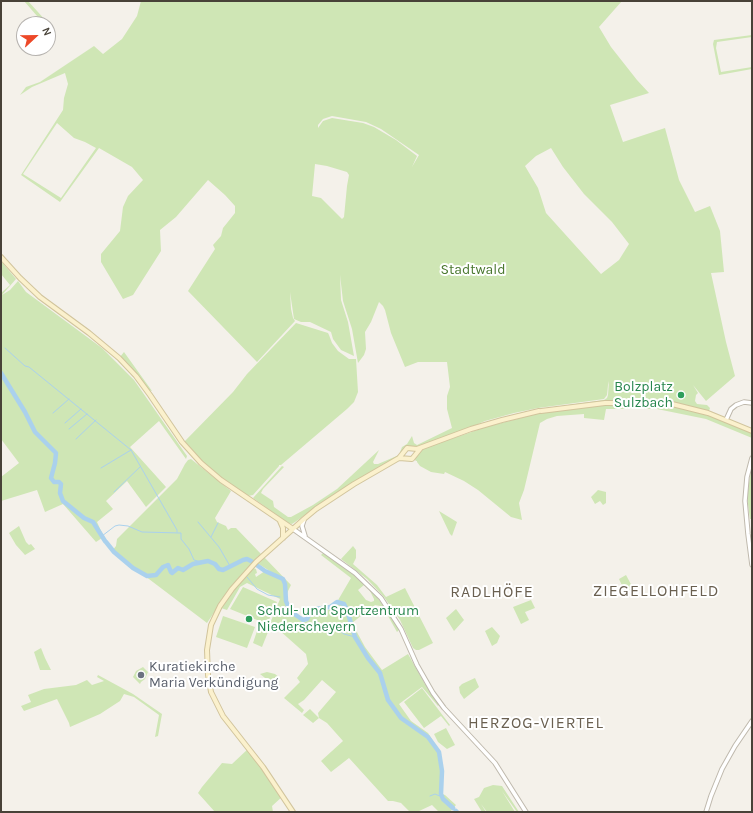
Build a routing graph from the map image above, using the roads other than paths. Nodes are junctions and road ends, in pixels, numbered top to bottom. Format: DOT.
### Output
graph roads {
  1 [pos="1,256"];
  2 [pos="752,403"];
  3 [pos="726,420"];
  4 [pos="752,431"];
  5 [pos="424,447"];
  6 [pos="413,449"];
  7 [pos="404,452"];
  8 [pos="415,454"];
  9 [pos="399,458"];
  10 [pos="406,458"];
  11 [pos="752,458"];
  12 [pos="304,519"];
  13 [pos="279,520"];
  14 [pos="293,529"];
  15 [pos="283,538"];
  16 [pos="307,539"];
  17 [pos="752,565"];
  18 [pos="752,721"];
  19 [pos="293,812"];
  20 [pos="526,812"];
  21 [pos="706,812"];
  1 -- 13 [label="main road"];
  2 -- 3 [label="street"];
  3 -- 4 [label="main road"];
  3 -- 5 [label="main road"];
  5 -- 6 [label="main road"];
  5 -- 8 [label="main road"];
  6 -- 7 [label="main road"];
  6 -- 8 [label="main road"];
  7 -- 9 [label="main road"];
  7 -- 10 [label="main road"];
  8 -- 10 [label="main road"];
  9 -- 10 [label="main road"];
  9 -- 12 [label="main road"];
  11 -- 17 [label="street"];
  12 -- 14 [label="main road"];
  12 -- 16 [label="street"];
  13 -- 14 [label="main road"];
  13 -- 15 [label="main road"];
  14 -- 15 [label="main road"];
  14 -- 16 [label="street"];
  15 -- 19 [label="main road"];
  16 -- 20 [label="street"];
  18 -- 21 [label="street"];
}
